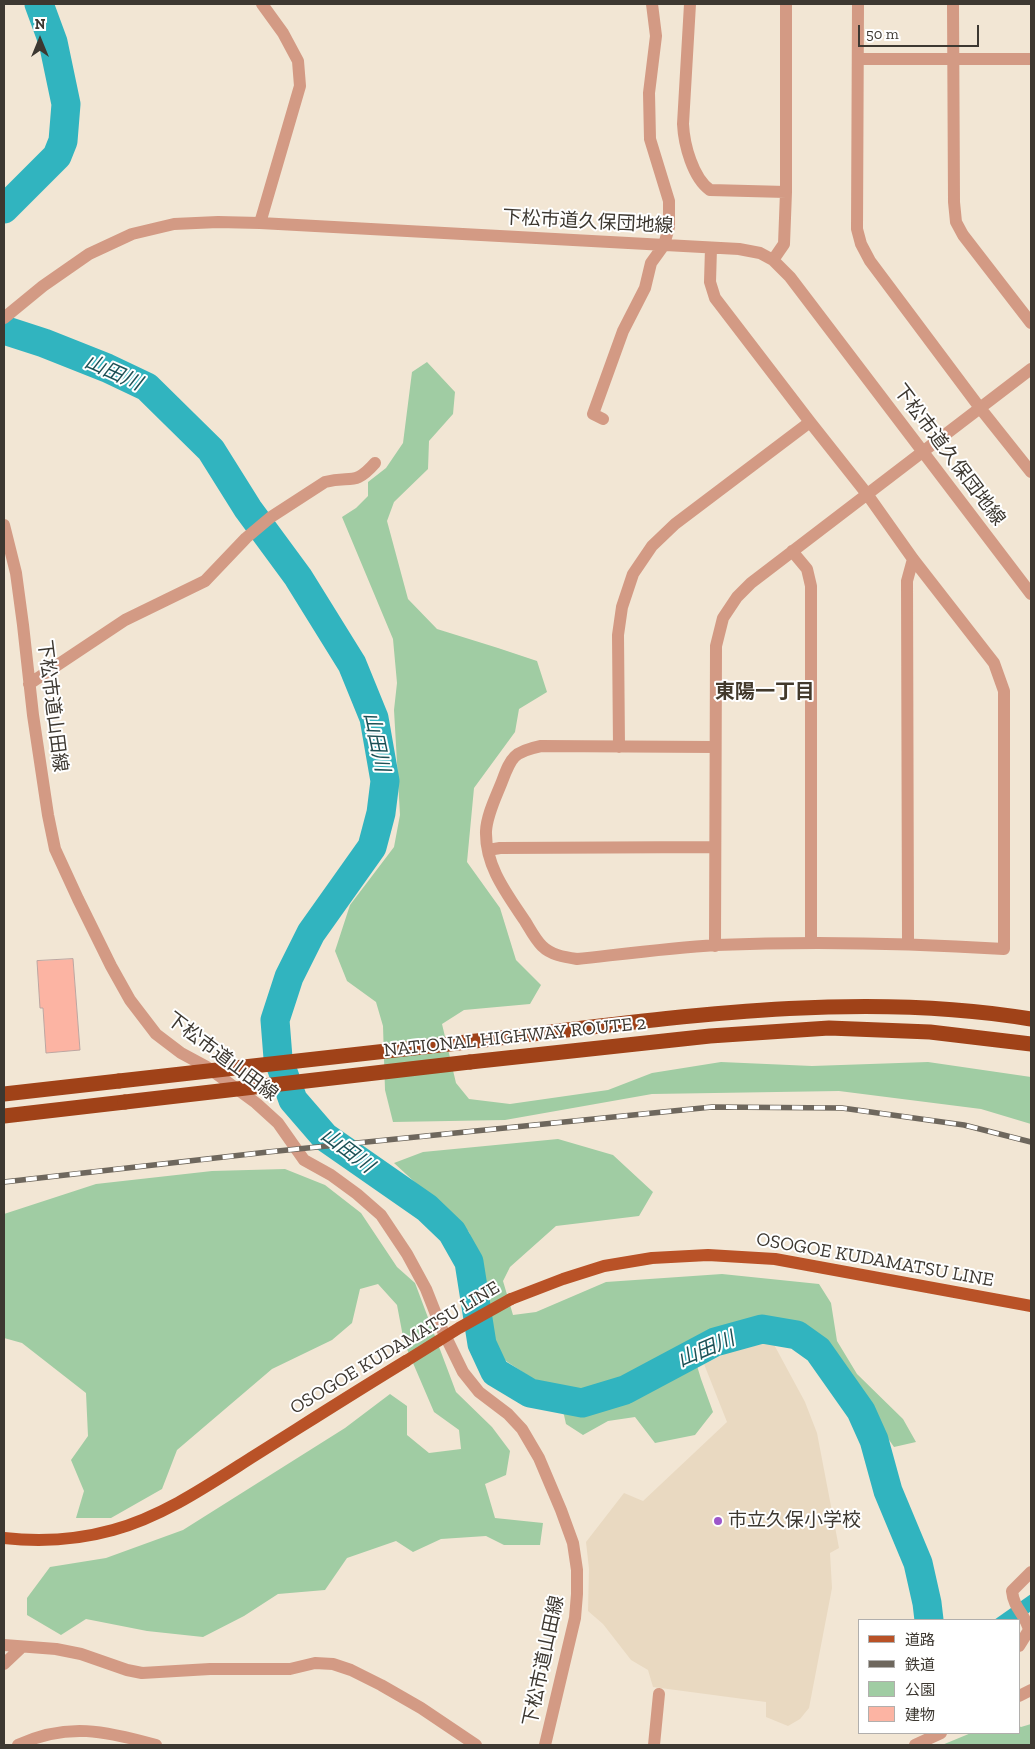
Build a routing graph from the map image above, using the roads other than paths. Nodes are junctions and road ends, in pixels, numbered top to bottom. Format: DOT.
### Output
graph roads {
  1 [pos="262,4"];
  2 [pos="652,4"];
  3 [pos="690,4"];
  4 [pos="786,4"];
  5 [pos="858,4"];
  6 [pos="953,4"];
  7 [pos="858,59"];
  8 [pos="953,59"];
  9 [pos="1031,59"];
  10 [pos="786,192"];
  11 [pos="260,223"];
  12 [pos="664,245"];
  13 [pos="711,248"];
  14 [pos="773,260"];
  15 [pos="4,318"];
  16 [pos="1031,323"];
  17 [pos="1031,369"];
  18 [pos="980,408"];
  19 [pos="603,419"];
  20 [pos="810,422"];
  21 [pos="923,451"];
  22 [pos="1027,456"];
  23 [pos="374,463"];
  24 [pos="1031,472"];
  25 [pos="867,494"];
  26 [pos="4,524"];
  27 [pos="792,551"];
  28 [pos="913,559"];
  29 [pos="1031,594"];
  30 [pos="29,684"];
  31 [pos="619,747"];
  32 [pos="715,747"];
  33 [pos="715,848"];
  34 [pos="488,850"];
  35 [pos="811,943"];
  36 [pos="908,943"];
  37 [pos="715,946"];
  38 [pos="1031,1019"];
  39 [pos="1031,1044"];
  40 [pos="4,1094"];
  41 [pos="4,1116"];
  42 [pos="1031,1306"];
  43 [pos="4,1538"];
  44 [pos="1031,1572"];
  45 [pos="1020,1644"];
  46 [pos="4,1645"];
  47 [pos="22,1647"];
  48 [pos="4,1664"];
  49 [pos="659,1694"];
  50 [pos="937,1735"];
  51 [pos="18,1745"];
  52 [pos="156,1745"];
  53 [pos="476,1745"];
  54 [pos="545,1745"];
  55 [pos="654,1745"];
  56 [pos="915,1745"];
  1 -- 11 [label="street"];
  2 -- 12 [label="street"];
  3 -- 10 [label="street"];
  4 -- 10 [label="street"];
  5 -- 7 [label="street"];
  6 -- 8 [label="street"];
  7 -- 8 [label="street"];
  7 -- 18 [label="street"];
  8 -- 9 [label="street"];
  8 -- 16 [label="street"];
  10 -- 14 [label="street"];
  11 -- 12 [label="street, 下松市道久保団地線"];
  11 -- 15 [label="street, 下松市道久保団地線"];
  12 -- 13 [label="street, 下松市道久保団地線"];
  12 -- 19 [label="street"];
  13 -- 14 [label="street, 下松市道久保団地線"];
  13 -- 20 [label="street"];
  14 -- 21 [label="street, 下松市道久保団地線"];
  17 -- 18 [label="street"];
  18 -- 21 [label="street"];
  18 -- 22 [label="street"];
  20 -- 25 [label="street"];
  20 -- 31 [label="street"];
  21 -- 25 [label="street"];
  21 -- 29 [label="street, 下松市道久保団地線"];
  22 -- 24 [label="street"];
  23 -- 30 [label="street"];
  25 -- 27 [label="street"];
  25 -- 28 [label="street"];
  26 -- 30 [label="street, 下松市道山田線"];
  27 -- 32 [label="street"];
  27 -- 35 [label="street"];
  28 -- 36 [label="street"];
  28 -- 36 [label="street"];
  30 -- 54 [label="street, 下松市道山田線"];
  31 -- 32 [label="street"];
  31 -- 34 [label="street"];
  32 -- 33 [label="street"];
  33 -- 34 [label="street"];
  33 -- 37 [label="street"];
  34 -- 37 [label="street"];
  35 -- 36 [label="street"];
  35 -- 37 [label="street"];
  38 -- 40 [label="highway, NATIONAL HIGHWAY ROUTE 2, bridge"];
  39 -- 41 [label="highway, NATIONAL HIGHWAY ROUTE 2, bridge"];
  42 -- 43 [label="main road, OSOGOE KUDAMATSU LINE, bridge"];
  44 -- 45 [label="street"];
  46 -- 47 [label="street"];
  47 -- 48 [label="street"];
  47 -- 53 [label="street"];
  49 -- 55 [label="street"];
  50 -- 56 [label="street"];
  51 -- 52 [label="street"];
}
